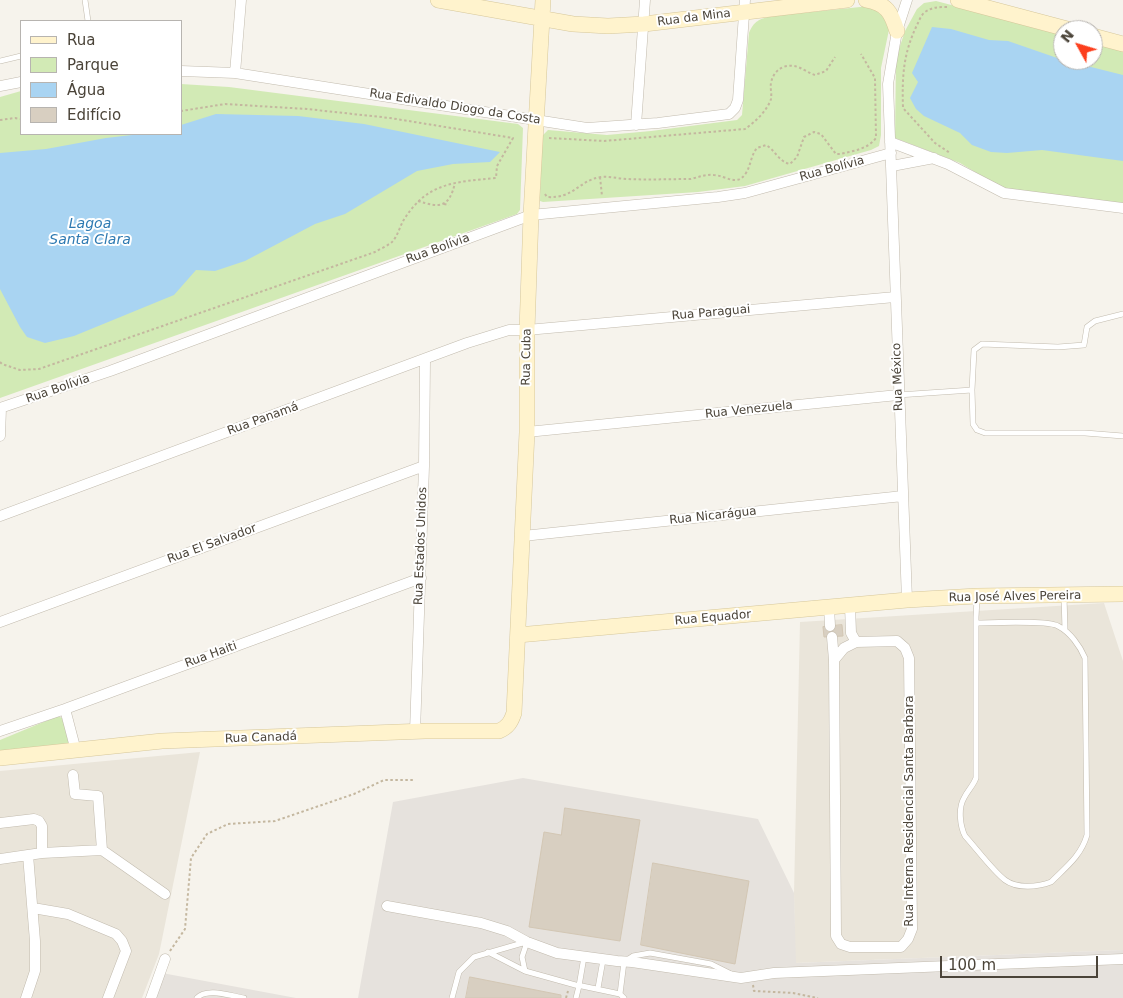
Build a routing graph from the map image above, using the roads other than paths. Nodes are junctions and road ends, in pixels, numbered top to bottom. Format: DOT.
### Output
graph roads {
  1 [pos="85,0"];
  2 [pos="241,0"];
  3 [pos="438,0"];
  4 [pos="543,0"];
  5 [pos="646,0"];
  6 [pos="846,0"];
  7 [pos="866,0"];
  8 [pos="907,0"];
  9 [pos="953,3"];
  10 [pos="745,6"];
  11 [pos="542,19"];
  12 [pos="88,20"];
  13 [pos="644,24"];
  14 [pos="1053,26"];
  15 [pos="897,31"];
  16 [pos="1103,39"];
  17 [pos="1123,44"];
  18 [pos="20,56"];
  19 [pos="0,61"];
  20 [pos="182,71"];
  21 [pos="236,73"];
  22 [pos="20,82"];
  23 [pos="0,86"];
  24 [pos="536,119"];
  25 [pos="636,125"];
  26 [pos="890,142"];
  27 [pos="891,153"];
  28 [pos="935,158"];
  29 [pos="892,166"];
  30 [pos="1123,208"];
  31 [pos="531,215"];
  32 [pos="895,297"];
  33 [pos="1123,314"];
  34 [pos="527,330"];
  35 [pos="425,360"];
  36 [pos="972,390"];
  37 [pos="898,395"];
  38 [pos="0,408"];
  39 [pos="527,432"];
  40 [pos="0,436"];
  41 [pos="1123,436"];
  42 [pos="424,466"];
  43 [pos="904,496"];
  44 [pos="0,516"];
  45 [pos="523,536"];
  46 [pos="420,578"];
  47 [pos="1123,594"];
  48 [pos="977,596"];
  49 [pos="1064,596"];
  50 [pos="907,600"];
  51 [pos="850,606"];
  52 [pos="829,607"];
  53 [pos="0,622"];
  54 [pos="976,623"];
  55 [pos="1065,630"];
  56 [pos="518,635"];
  57 [pos="856,642"];
  58 [pos="834,660"];
  59 [pos="65,709"];
  60 [pos="514,713"];
  61 [pos="0,731"];
  62 [pos="415,732"];
  63 [pos="76,751"];
  64 [pos="0,758"];
  65 [pos="73,775"];
  66 [pos="0,823"];
  67 [pos="102,850"];
  68 [pos="42,852"];
  69 [pos="28,855"];
  70 [pos="0,859"];
  71 [pos="165,894"];
  72 [pos="387,906"];
  73 [pos="33,908"];
  74 [pos="527,942"];
  75 [pos="488,952"];
  76 [pos="584,957"];
  77 [pos="165,959"];
  78 [pos="603,959"];
  79 [pos="1123,959"];
  80 [pos="624,962"];
  81 [pos="525,971"];
  82 [pos="579,986"];
  83 [pos="598,988"];
  84 [pos="622,996"];
  85 [pos="26,998"];
  86 [pos="108,998"];
  87 [pos="151,998"];
  88 [pos="197,998"];
  89 [pos="244,998"];
  90 [pos="452,998"];
  91 [pos="576,998"];
  1 -- 12 [label="lane"];
  2 -- 21 [label="street"];
  3 -- 11 [label="street, Rua da Mina"];
  4 -- 11 [label="street, Rua Cuba"];
  5 -- 13 [label="street"];
  6 -- 10 [label="street, Rua da Mina"];
  7 -- 15 [label="street"];
  8 -- 15 [label="street, Rua México"];
  9 -- 14 [label="street"];
  10 -- 13 [label="street, Rua da Mina"];
  10 -- 25 [label="street, Rua Edivaldo Diogo da Costa"];
  11 -- 13 [label="street, Rua da Mina"];
  11 -- 24 [label="street, Rua Cuba"];
  13 -- 25 [label="street"];
  15 -- 26 [label="street, Rua México"];
  16 -- 17 [label="street"];
  18 -- 19 [label="lane"];
  20 -- 21 [label="street, Rua Edivaldo Diogo da Costa"];
  21 -- 24 [label="street, Rua Edivaldo Diogo da Costa"];
  22 -- 23 [label="street"];
  24 -- 25 [label="street, Rua Edivaldo Diogo da Costa"];
  24 -- 31 [label="street, Rua Cuba"];
  26 -- 27 [label="street, Rua México"];
  26 -- 28 [label="street"];
  27 -- 29 [label="street, Rua México"];
  27 -- 31 [label="street, Rua Bolívia"];
  28 -- 29 [label="street"];
  28 -- 30 [label="street"];
  29 -- 32 [label="street, Rua México"];
  31 -- 34 [label="street, Rua Cuba"];
  31 -- 38 [label="street, Rua Bolívia"];
  32 -- 34 [label="street, Rua Paraguai"];
  32 -- 37 [label="street, Rua México"];
  33 -- 36 [label="lane"];
  34 -- 35 [label="street, Rua Panamá"];
  34 -- 39 [label="street, Rua Cuba"];
  35 -- 42 [label="street, Rua Estados Unidos"];
  35 -- 44 [label="street, Rua Panamá"];
  36 -- 37 [label="lane, Rua Venezuela"];
  36 -- 41 [label="lane"];
  37 -- 39 [label="street, Rua Venezuela"];
  37 -- 43 [label="street, Rua México"];
  38 -- 40 [label="street"];
  39 -- 45 [label="street, Rua Cuba"];
  42 -- 46 [label="street, Rua Estados Unidos"];
  42 -- 53 [label="street, Rua El Salvador"];
  43 -- 45 [label="street, Rua Nicarágua"];
  43 -- 50 [label="street, Rua México"];
  45 -- 56 [label="street, Rua Cuba"];
  46 -- 59 [label="street, Rua Haiti"];
  46 -- 62 [label="street, Rua Estados Unidos"];
  47 -- 49 [label="street, Rua José Alves Pereira"];
  48 -- 49 [label="street, Rua José Alves Pereira"];
  48 -- 50 [label="street, Rua José Alves Pereira"];
  48 -- 54 [label="lane"];
  49 -- 55 [label="lane"];
  50 -- 51 [label="street, Rua Equador"];
  51 -- 52 [label="street, Rua Equador"];
  51 -- 57 [label="street"];
  52 -- 56 [label="street, Rua Equador"];
  52 -- 58 [label="street, Rua Interna Residencial Santa Barbara"];
  54 -- 55 [label="lane"];
  54 -- 55 [label="lane"];
  56 -- 60 [label="street, Rua Cuba"];
  57 -- 58 [label="street"];
  57 -- 58 [label="street, Rua Interna Residencial Santa Barbara"];
  59 -- 61 [label="street, Rua Haiti"];
  59 -- 63 [label="street"];
  60 -- 62 [label="street, Rua Canadá"];
  62 -- 63 [label="street, Rua Canadá"];
  63 -- 64 [label="street, Rua Canadá"];
  65 -- 67 [label="street"];
  66 -- 68 [label="street"];
  67 -- 68 [label="street"];
  67 -- 71 [label="street"];
  68 -- 69 [label="street"];
  69 -- 70 [label="street"];
  69 -- 73 [label="street"];
  72 -- 74 [label="street"];
  73 -- 85 [label="street"];
  73 -- 86 [label="street"];
  74 -- 75 [label="lane"];
  74 -- 76 [label="street"];
  74 -- 81 [label="lane"];
  75 -- 81 [label="lane"];
  75 -- 90 [label="lane"];
  76 -- 78 [label="street"];
  76 -- 82 [label="lane"];
  77 -- 87 [label="street"];
  78 -- 80 [label="street"];
  78 -- 83 [label="lane"];
  79 -- 80 [label="street"];
  80 -- 84 [label="lane"];
  81 -- 82 [label="lane"];
  82 -- 83 [label="lane"];
  82 -- 91 [label="lane"];
  83 -- 84 [label="lane"];
  88 -- 89 [label="lane"];
}
